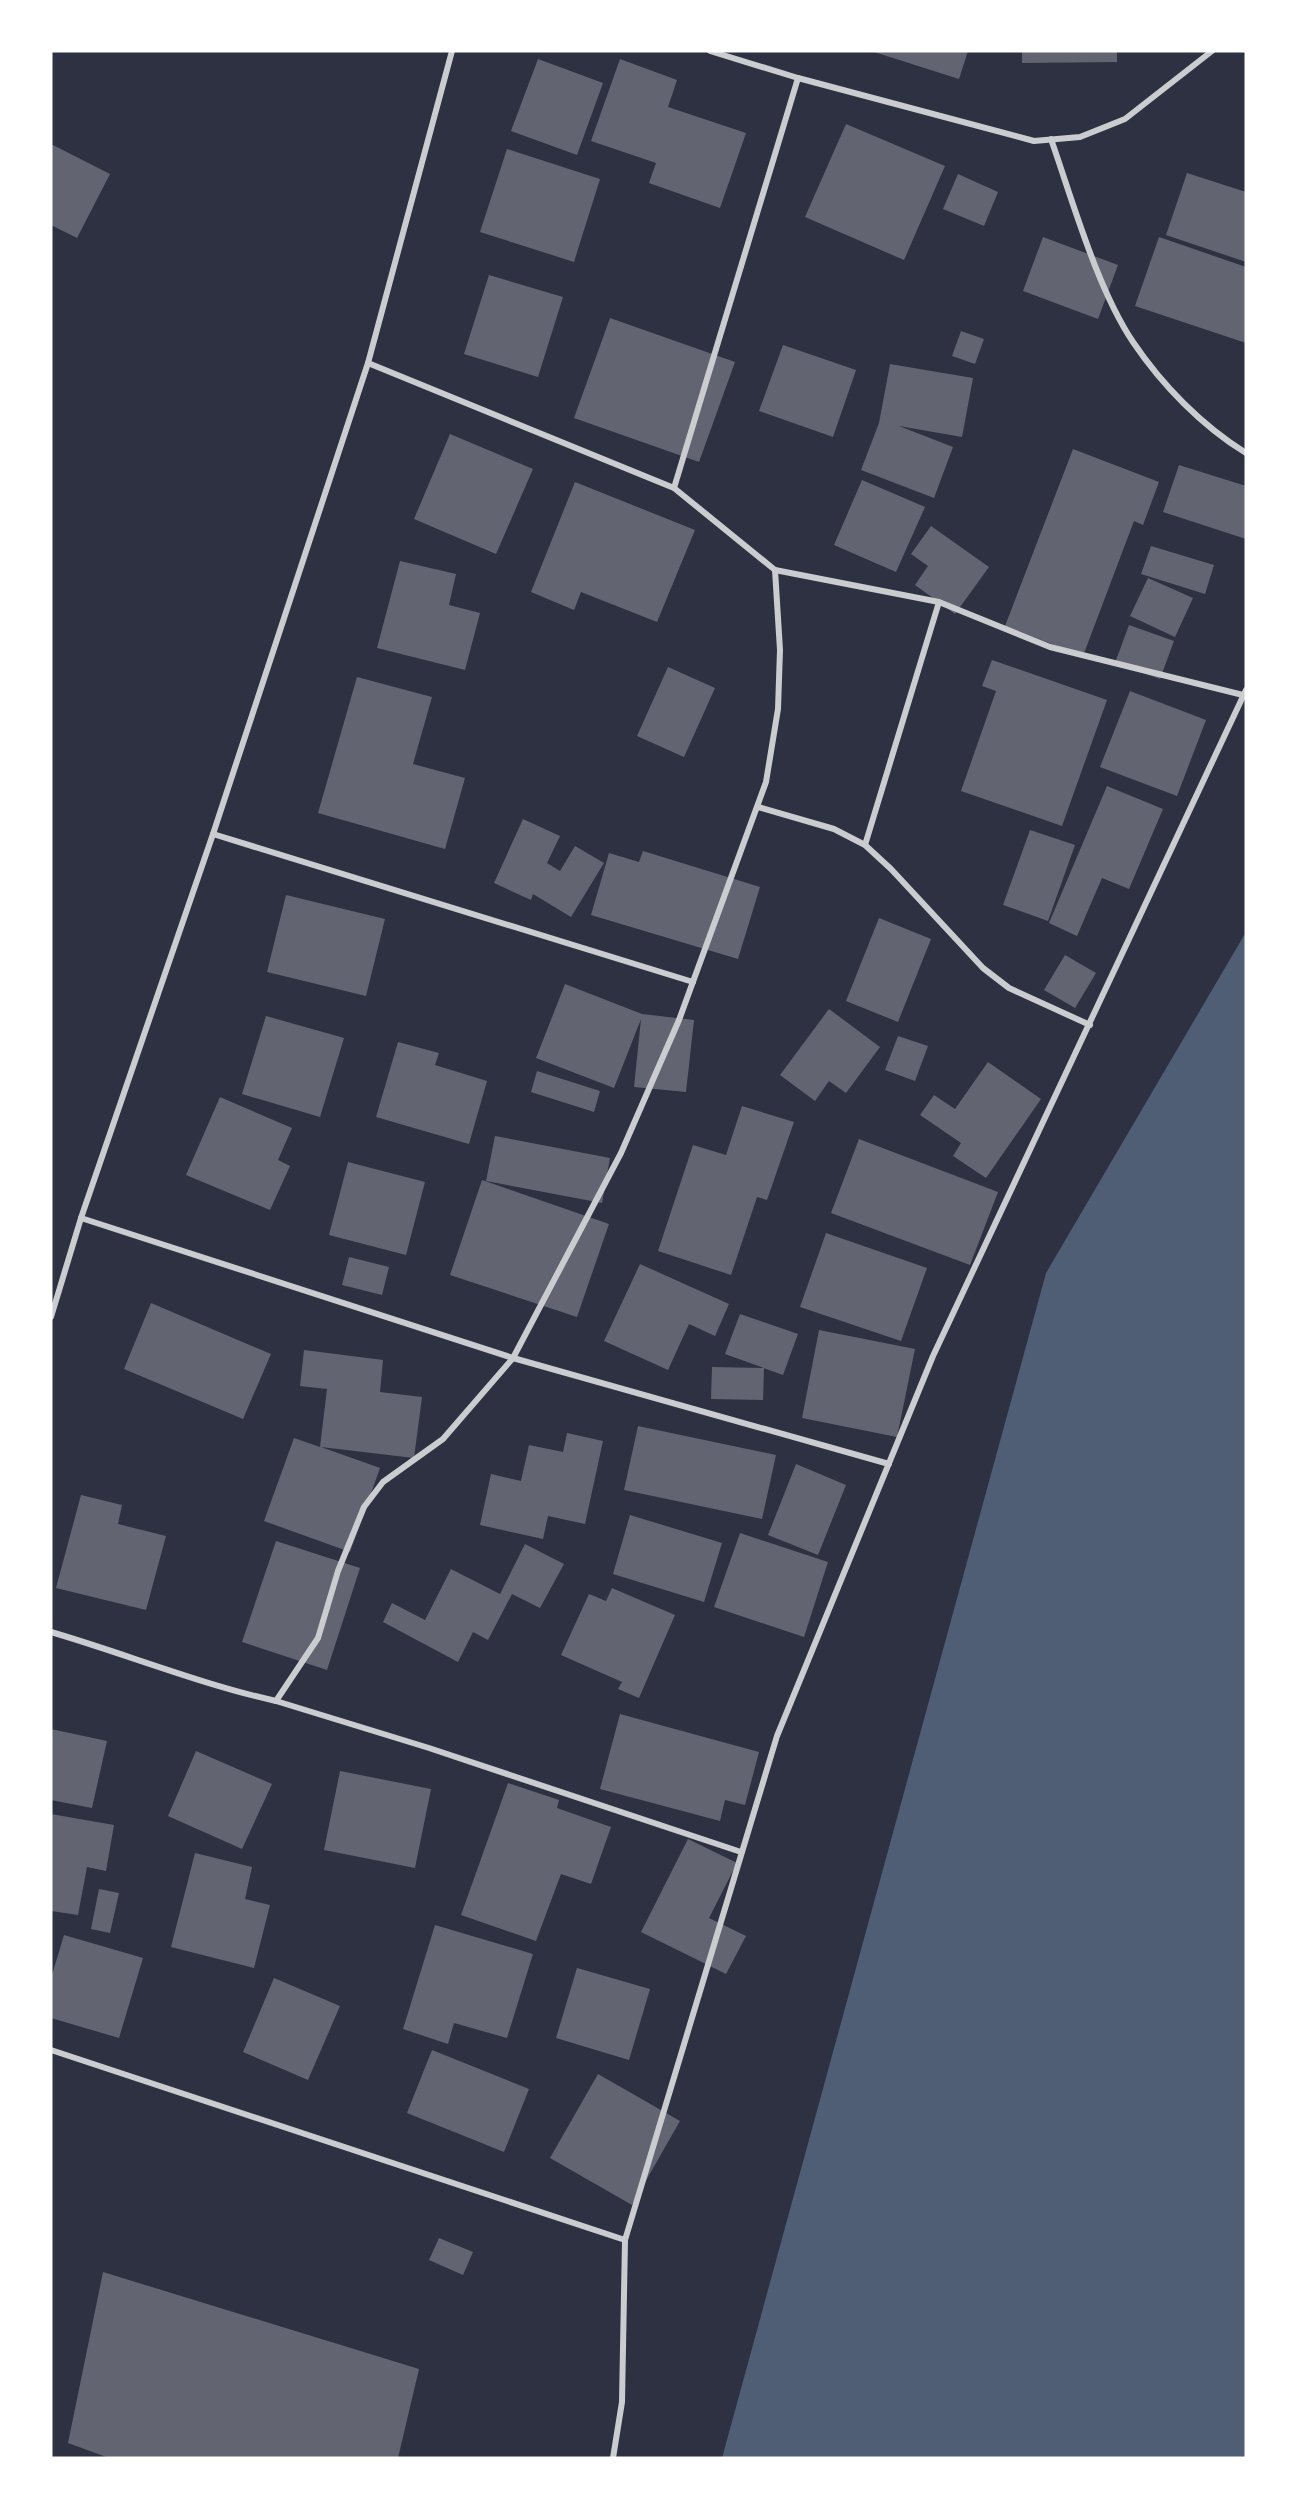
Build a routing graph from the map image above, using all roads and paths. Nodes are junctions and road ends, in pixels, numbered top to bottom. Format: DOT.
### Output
graph roads {
  1 [pos="452,51"];
  2 [pos="710,51"];
  3 [pos="1208,52"];
  4 [pos="798,78"];
  5 [pos="1051,139"];
  6 [pos="368,363"];
  7 [pos="1246,453"];
  8 [pos="674,488"];
  9 [pos="775,570"];
  10 [pos="939,602"];
  11 [pos="1244,692"];
  12 [pos="758,807"];
  13 [pos="213,834"];
  14 [pos="866,845"];
  15 [pos="693,982"];
  16 [pos="1090,1025"];
  17 [pos="81,1218"];
  18 [pos="51,1317"];
  19 [pos="513,1358"];
  20 [pos="889,1464"];
  21 [pos="51,1632"];
  22 [pos="276,1701"];
  23 [pos="741,1852"];
  24 [pos="51,2050"];
  25 [pos="625,2240"];
  26 [pos="613,2458"];
  1 -- 6 [label="street"];
  2 -- 4 [label="street"];
  3 -- 5 [label="street"];
  4 -- 5 [label="street"];
  4 -- 8 [label="street"];
  5 -- 7 [label="street"];
  6 -- 8 [label="street"];
  6 -- 13 [label="street"];
  8 -- 9 [label="street"];
  9 -- 10 [label="street"];
  9 -- 12 [label="street"];
  10 -- 11 [label="street"];
  10 -- 14 [label="street"];
  11 -- 16 [label="street"];
  12 -- 14 [label="street"];
  12 -- 15 [label="street"];
  13 -- 15 [label="street"];
  13 -- 17 [label="street"];
  14 -- 16 [label="street"];
  15 -- 19 [label="street"];
  16 -- 20 [label="street"];
  17 -- 18 [label="street"];
  17 -- 19 [label="street"];
  19 -- 20 [label="street"];
  19 -- 22 [label="street"];
  20 -- 23 [label="street"];
  21 -- 22 [label="street"];
  22 -- 23 [label="street"];
  23 -- 25 [label="street"];
  24 -- 25 [label="street"];
  25 -- 26 [label="street"];
}
